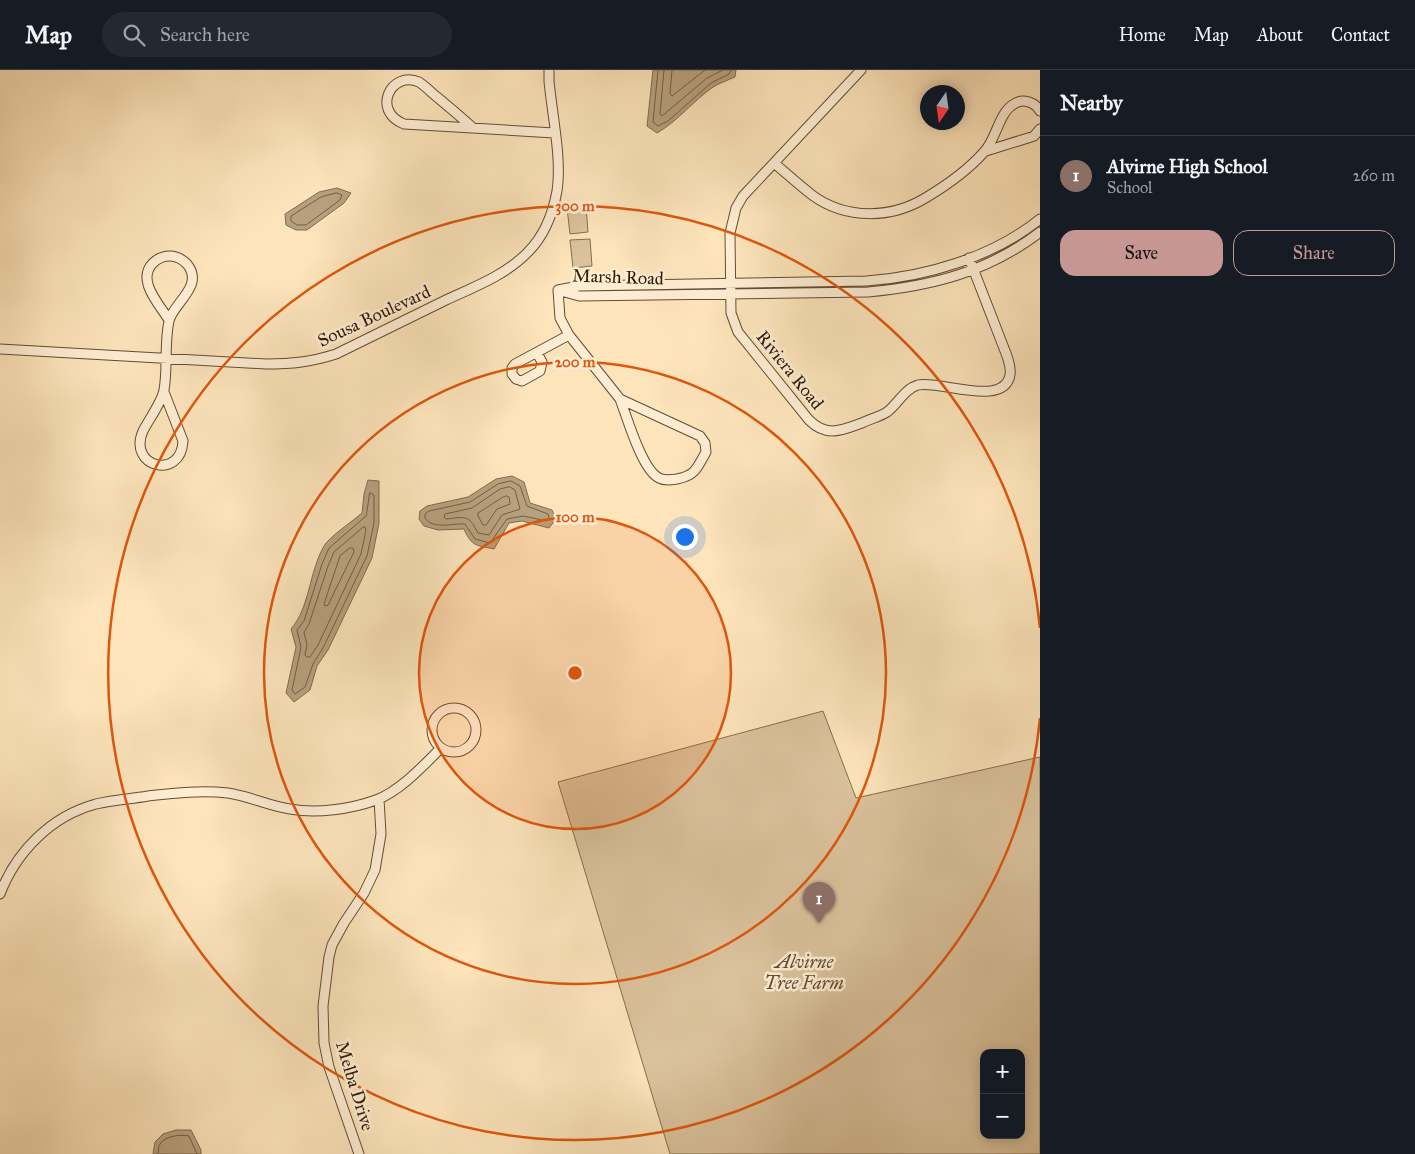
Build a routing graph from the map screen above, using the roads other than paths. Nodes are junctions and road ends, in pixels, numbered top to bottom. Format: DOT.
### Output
graph roads {
  1 [pos="550,70"];
  2 [pos="861,70"];
  3 [pos="1040,112"];
  4 [pos="473,128"];
  5 [pos="1040,129"];
  6 [pos="554,133"];
  7 [pos="986,151"];
  8 [pos="774,163"];
  9 [pos="1040,218"];
  10 [pos="1030,227"];
  11 [pos="1039,236"];
  12 [pos="970,258"];
  13 [pos="974,270"];
  14 [pos="730,283"];
  15 [pos="558,290"];
  16 [pos="730,294"];
  17 [pos="169,320"];
  18 [pos="569,335"];
  19 [pos="0,349"];
  20 [pos="537,353"];
  21 [pos="166,358"];
  22 [pos="164,392"];
  23 [pos="620,400"];
  24 [pos="441,748"];
  25 [pos="378,799"];
  26 [pos="0,894"];
  27 [pos="359,1154"];
  1 -- 6 [label="street, Sousa Boulevard"];
  2 -- 8 [label="street"];
  3 -- 7 [label="street"];
  4 -- 4 [label="street"];
  4 -- 6 [label="street"];
  5 -- 7 [label="street"];
  6 -- 21 [label="street, Sousa Boulevard"];
  7 -- 8 [label="street"];
  8 -- 14 [label="street"];
  9 -- 10 [label="street, Marsh Road"];
  10 -- 11 [label="street"];
  10 -- 12 [label="street, Marsh Road"];
  11 -- 13 [label="street, Marsh Road"];
  12 -- 13 [label="street, Riviera Road"];
  12 -- 14 [label="street, Marsh Road"];
  13 -- 16 [label="street, Marsh Road"];
  13 -- 16 [label="street, Riviera Road"];
  14 -- 15 [label="street, Marsh Road"];
  14 -- 16 [label="street"];
  15 -- 16 [label="street, Marsh Road"];
  15 -- 18 [label="street"];
  17 -- 17 [label="street"];
  17 -- 21 [label="street"];
  18 -- 20 [label="street"];
  18 -- 23 [label="street"];
  19 -- 21 [label="street, Sousa Boulevard"];
  21 -- 22 [label="street"];
  22 -- 22 [label="street"];
  23 -- 23 [label="street"];
  24 -- 24 [label="street"];
  24 -- 25 [label="street"];
  25 -- 26 [label="street"];
  25 -- 27 [label="street, Melba Drive"];
}
